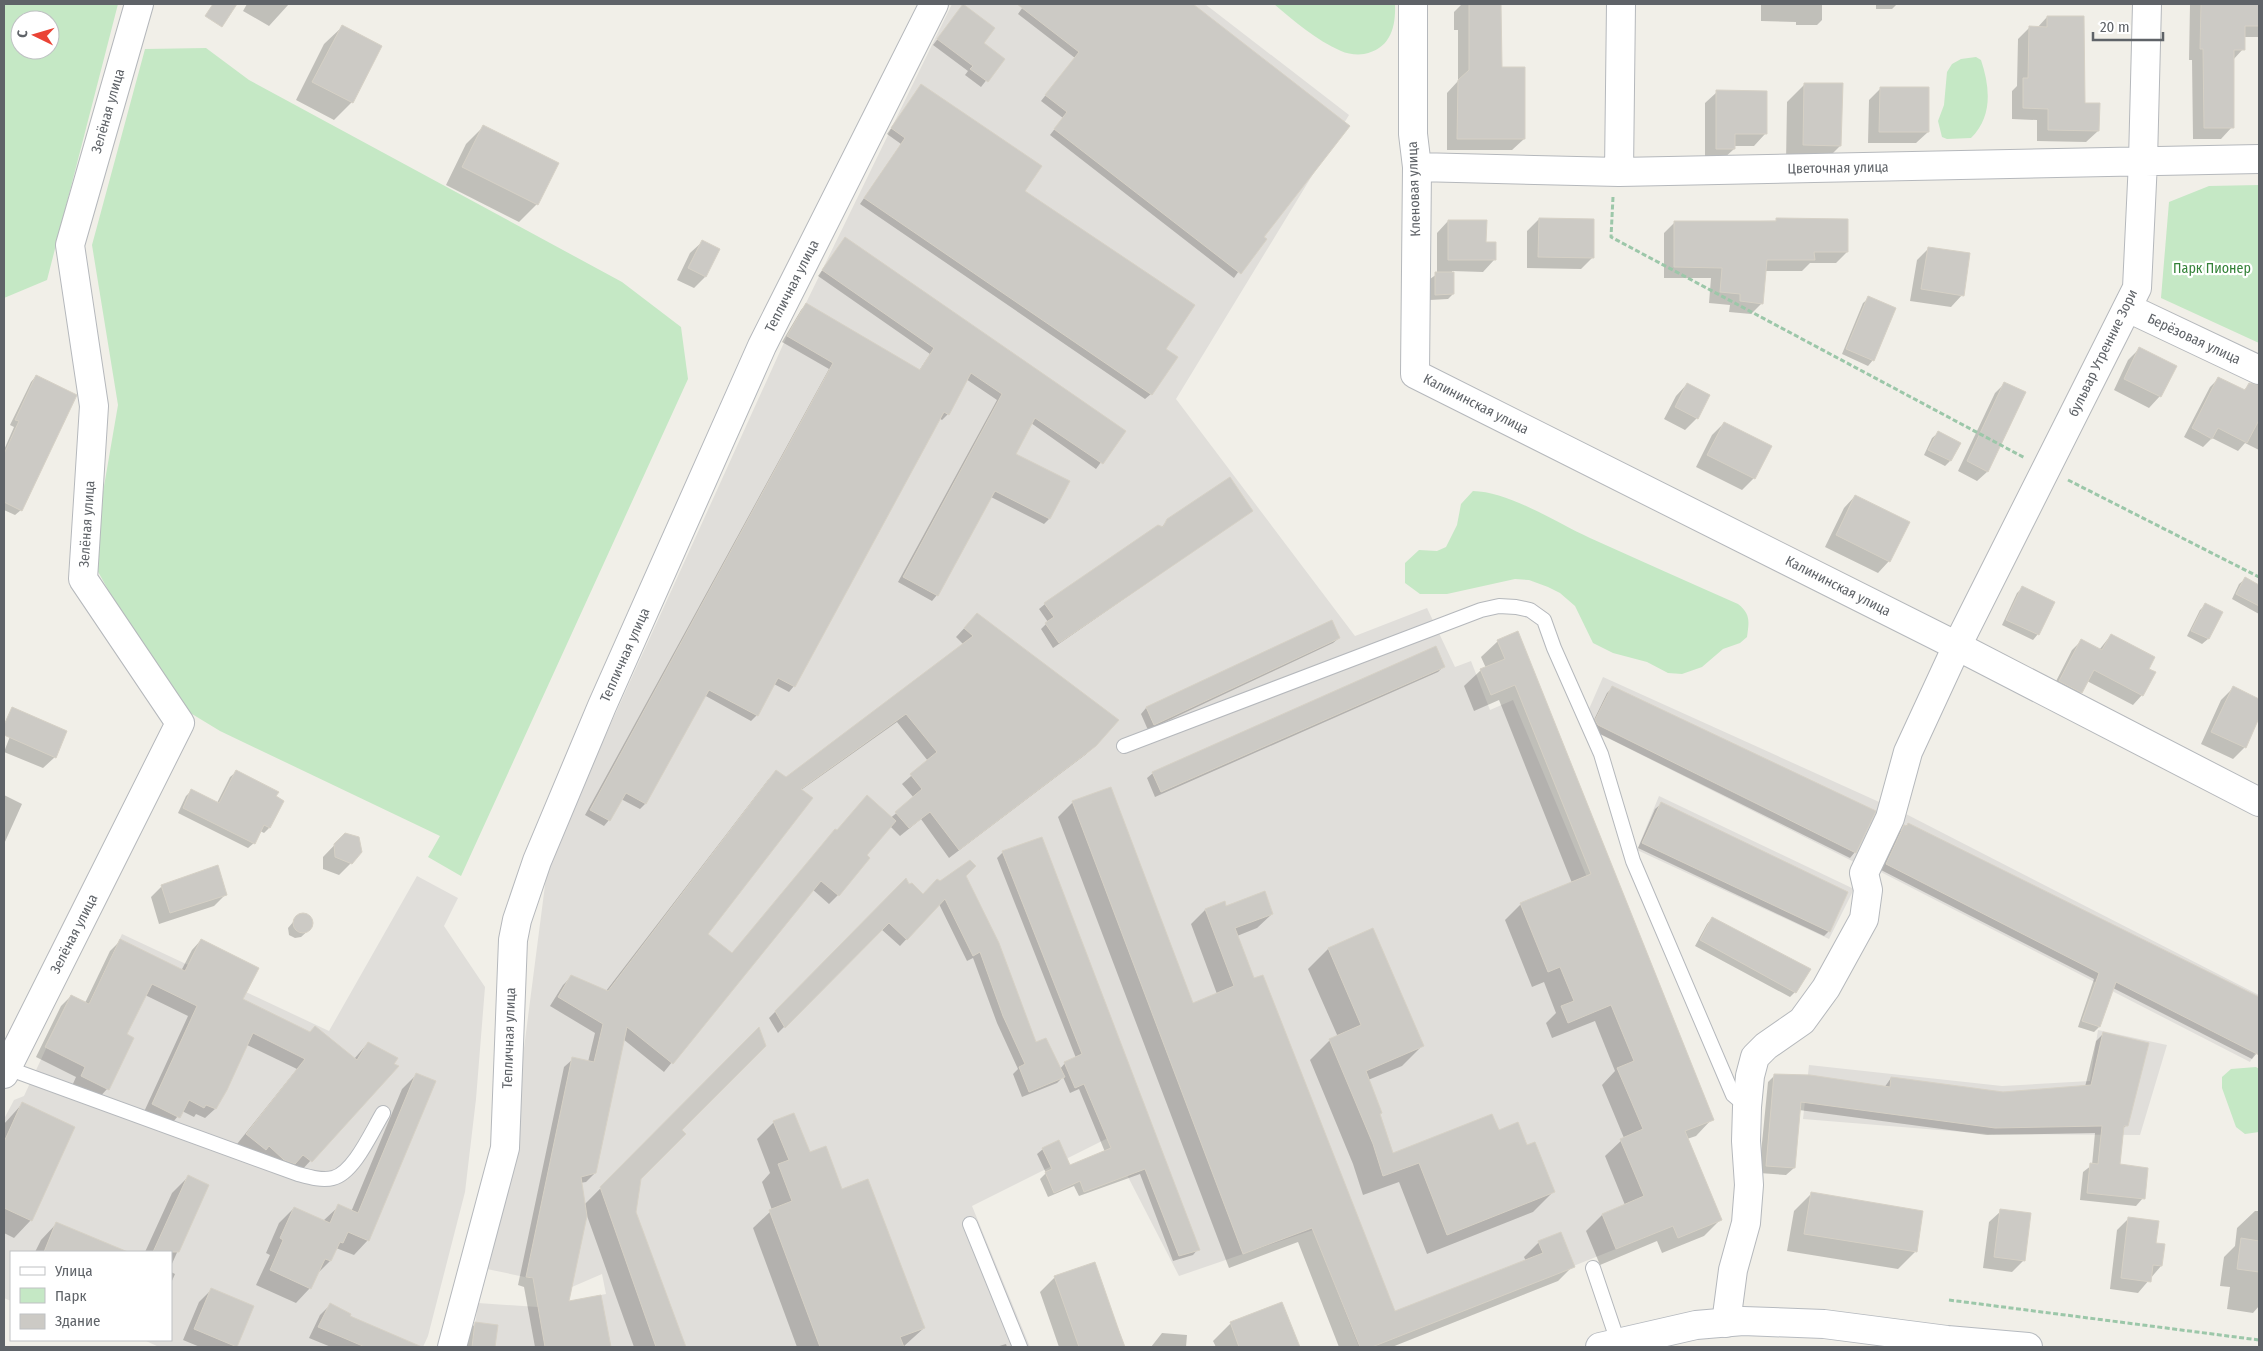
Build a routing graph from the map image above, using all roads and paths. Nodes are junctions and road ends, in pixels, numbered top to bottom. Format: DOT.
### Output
graph roads {
  1 [pos="139,4"];
  2 [pos="934,4"];
  3 [pos="1413,4"];
  4 [pos="1621,4"];
  5 [pos="2147,4"];
  6 [pos="2259,159"];
  7 [pos="2143,161"];
  8 [pos="1417,167"];
  9 [pos="1616,172"];
  10 [pos="2128,308"];
  11 [pos="2259,370"];
  12 [pos="1415,374"];
  13 [pos="2046,469"];
  14 [pos="2259,577"];
  15 [pos="1957,646"];
  16 [pos="1124,746"];
  17 [pos="2259,802"];
  18 [pos="5,1071"];
  19 [pos="1747,1107"];
  20 [pos="383,1113"];
  21 [pos="970,1224"];
  22 [pos="1593,1268"];
  23 [pos="1949,1300"];
  24 [pos="1726,1322"];
  25 [pos="2259,1340"];
  26 [pos="1609,1344"];
  27 [pos="452,1347"];
  28 [pos="1020,1347"];
  29 [pos="2028,1347"];
  1 -- 18 [label="street, Зелёная улица"];
  2 -- 27 [label="street, Тепличная улица"];
  3 -- 8 [label="street, Кленовая улица"];
  4 -- 9 [label="street"];
  5 -- 7 [label="street, бульвар Утренние Зори"];
  6 -- 7 [label="street, Цветочная улица"];
  7 -- 9 [label="street, Цветочная улица"];
  7 -- 10 [label="street, бульвар Утренние Зори"];
  8 -- 9 [label="street, Цветочная улица"];
  8 -- 12 [label="street, Кленовая улица"];
  9 -- 13 [label="path"];
  10 -- 11 [label="street, Берёзовая улица"];
  10 -- 13 [label="street, бульвар Утренние Зори"];
  12 -- 15 [label="street, Калининская улица"];
  13 -- 14 [label="path"];
  13 -- 15 [label="street, бульвар Утренние Зори"];
  15 -- 17 [label="street, Калининская улица"];
  15 -- 19 [label="street, бульвар Утренние Зори"];
  16 -- 19 [label="lane"];
  18 -- 20 [label="lane"];
  19 -- 24 [label="street, бульвар Утренние Зори"];
  21 -- 28 [label="lane"];
  22 -- 26 [label="lane"];
  23 -- 25 [label="path"];
  24 -- 26 [label="street"];
  24 -- 29 [label="street"];
}
